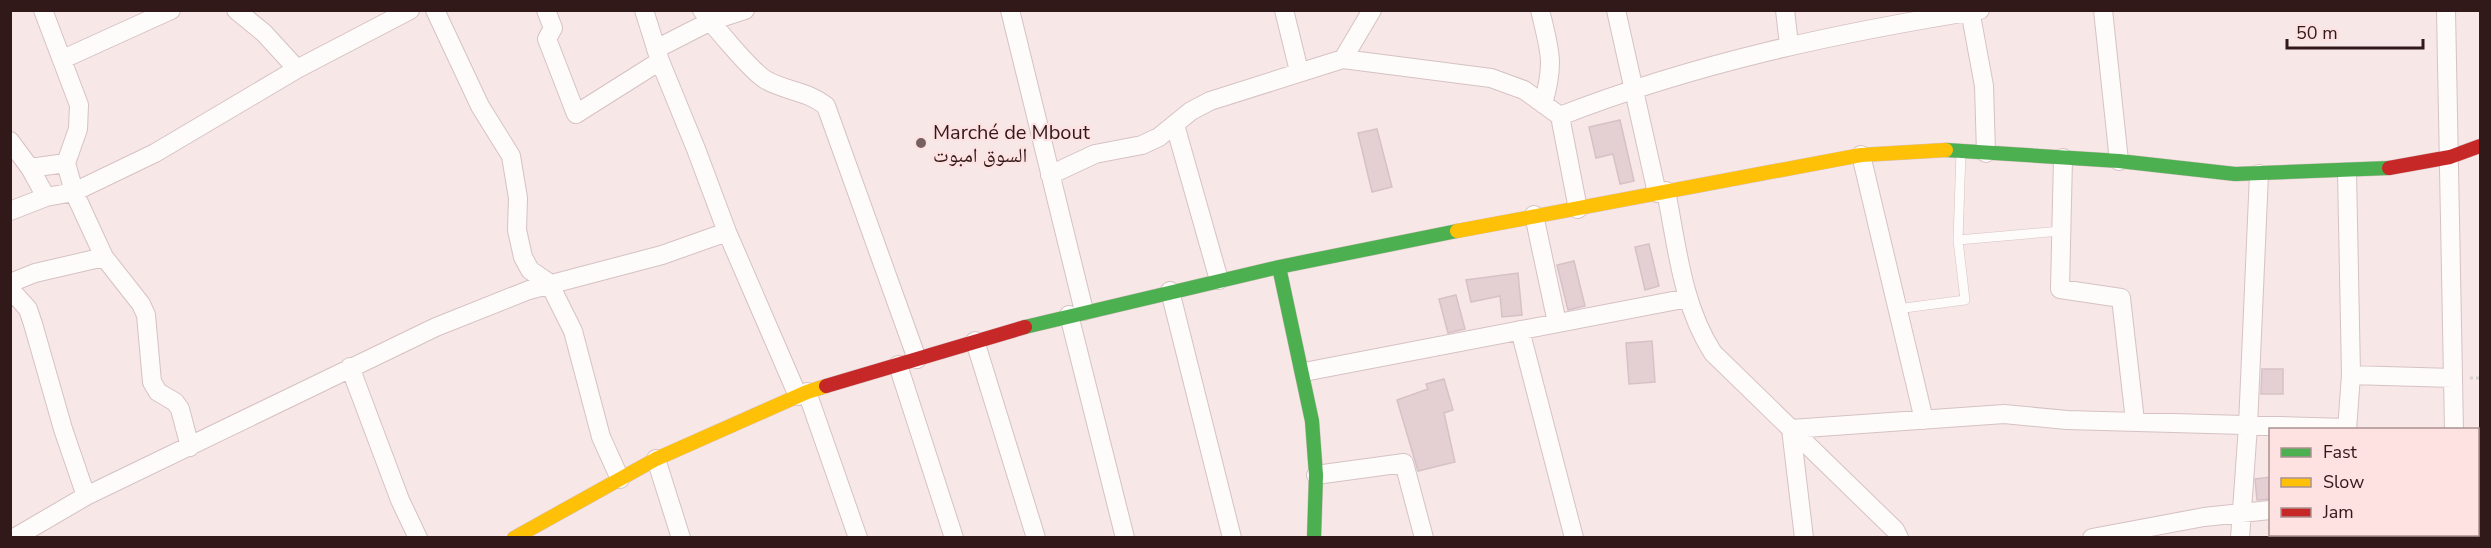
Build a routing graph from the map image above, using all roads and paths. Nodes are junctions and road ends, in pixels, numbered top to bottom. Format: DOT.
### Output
graph roads {
  1 [pos="43,10"];
  2 [pos="171,10"];
  3 [pos="236,10"];
  4 [pos="410,10"];
  5 [pos="435,10"];
  6 [pos="546,10"];
  7 [pos="644,10"];
  8 [pos="745,10"];
  9 [pos="1010,10"];
  10 [pos="1284,10"];
  11 [pos="1372,10"];
  12 [pos="1540,10"];
  13 [pos="1616,10"];
  14 [pos="1785,10"];
  15 [pos="2103,10"];
  16 [pos="2446,10"];
  17 [pos="1973,11"];
  18 [pos="706,16"];
  19 [pos="1885,19"];
  20 [pos="1790,45"];
  21 [pos="658,55"];
  22 [pos="63,59"];
  23 [pos="1343,59"];
  24 [pos="297,69"];
  25 [pos="1299,71"];
  26 [pos="1634,87"];
  27 [pos="1543,104"];
  28 [pos="1560,116"];
  29 [pos="1175,125"];
  30 [pos="10,141"];
  31 [pos="2481,146"];
  32 [pos="1961,150"];
  33 [pos="1986,153"];
  34 [pos="1861,155"];
  35 [pos="2450,157"];
  36 [pos="2063,158"];
  37 [pos="2119,161"];
  38 [pos="66,163"];
  39 [pos="30,168"];
  40 [pos="2347,172"];
  41 [pos="2259,174"];
  42 [pos="1050,175"];
  43 [pos="74,192"];
  44 [pos="1661,192"];
  45 [pos="46,197"];
  46 [pos="1578,209"];
  47 [pos="10,211"];
  48 [pos="1534,215"];
  49 [pos="2061,231"];
  50 [pos="727,232"];
  51 [pos="1958,240"];
  52 [pos="104,257"];
  53 [pos="1279,267"];
  54 [pos="1220,279"];
  55 [pos="10,283"];
  56 [pos="549,283"];
  57 [pos="10,289"];
  58 [pos="1170,291"];
  59 [pos="1688,298"];
  60 [pos="1897,309"];
  61 [pos="1077,313"];
  62 [pos="1557,323"];
  63 [pos="1520,330"];
  64 [pos="975,341"];
  65 [pos="917,359"];
  66 [pos="898,365"];
  67 [pos="350,367"];
  68 [pos="1304,372"];
  69 [pos="2351,375"];
  70 [pos="2453,378"];
  71 [pos="803,394"];
  72 [pos="1924,420"];
  73 [pos="2135,421"];
  74 [pos="2248,426"];
  75 [pos="2314,428"];
  76 [pos="2347,428"];
  77 [pos="2454,428"];
  78 [pos="1791,429"];
  79 [pos="190,447"];
  80 [pos="656,459"];
  81 [pos="1316,475"];
  82 [pos="620,479"];
  83 [pos="86,495"];
  84 [pos="2269,510"];
  85 [pos="2241,512"];
  86 [pos="14,537"];
  87 [pos="418,537"];
  88 [pos="514,537"];
  89 [pos="681,537"];
  90 [pos="858,537"];
  91 [pos="954,537"];
  92 [pos="1036,537"];
  93 [pos="1125,537"];
  94 [pos="1232,537"];
  95 [pos="1314,537"];
  96 [pos="1424,537"];
  97 [pos="1574,537"];
  98 [pos="1804,537"];
  99 [pos="1899,537"];
  100 [pos="2092,537"];
  101 [pos="2240,537"];
  1 -- 22 [label="street"];
  2 -- 22 [label="street"];
  3 -- 24 [label="street"];
  4 -- 24 [label="street"];
  5 -- 56 [label="street"];
  6 -- 21 [label="street"];
  7 -- 21 [label="street"];
  8 -- 18 [label="street"];
  9 -- 42 [label="street"];
  10 -- 25 [label="street"];
  11 -- 23 [label="street"];
  12 -- 27 [label="street"];
  13 -- 26 [label="street"];
  14 -- 20 [label="street"];
  15 -- 37 [label="street"];
  16 -- 35 [label="street"];
  17 -- 19 [label="street"];
  17 -- 33 [label="street"];
  18 -- 21 [label="street"];
  18 -- 65 [label="street"];
  19 -- 20 [label="street"];
  20 -- 26 [label="street"];
  21 -- 50 [label="street"];
  22 -- 38 [label="street"];
  23 -- 25 [label="street"];
  23 -- 27 [label="street"];
  24 -- 43 [label="street"];
  25 -- 29 [label="street"];
  26 -- 28 [label="street"];
  26 -- 44 [label="street"];
  27 -- 28 [label="street"];
  28 -- 46 [label="street"];
  29 -- 42 [label="street"];
  29 -- 54 [label="street"];
  30 -- 39 [label="street"];
  31 -- 35 [label="street"];
  32 -- 33 [label="street"];
  32 -- 34 [label="street"];
  32 -- 51 [label="lane"];
  33 -- 36 [label="street"];
  34 -- 44 [label="street"];
  34 -- 60 [label="street"];
  35 -- 40 [label="street"];
  35 -- 70 [label="street"];
  36 -- 37 [label="street"];
  36 -- 49 [label="street"];
  37 -- 41 [label="street"];
  38 -- 39 [label="street"];
  38 -- 43 [label="street"];
  39 -- 45 [label="street"];
  40 -- 41 [label="street"];
  40 -- 69 [label="street"];
  41 -- 74 [label="street"];
  42 -- 61 [label="street"];
  43 -- 45 [label="street"];
  43 -- 52 [label="street"];
  44 -- 46 [label="street"];
  44 -- 59 [label="street"];
  45 -- 47 [label="street"];
  46 -- 48 [label="street"];
  48 -- 53 [label="street"];
  48 -- 62 [label="street"];
  49 -- 51 [label="lane"];
  49 -- 73 [label="street"];
  50 -- 56 [label="street"];
  50 -- 71 [label="street"];
  51 -- 60 [label="lane"];
  52 -- 55 [label="street"];
  52 -- 79 [label="street"];
  53 -- 54 [label="street"];
  53 -- 68 [label="street"];
  54 -- 58 [label="street"];
  56 -- 67 [label="street"];
  56 -- 82 [label="street"];
  57 -- 83 [label="street"];
  58 -- 61 [label="street"];
  58 -- 94 [label="street"];
  59 -- 62 [label="street"];
  59 -- 78 [label="street"];
  60 -- 72 [label="street"];
  61 -- 64 [label="street"];
  61 -- 93 [label="street"];
  62 -- 63 [label="street"];
  63 -- 68 [label="street"];
  63 -- 97 [label="street"];
  64 -- 65 [label="street"];
  64 -- 92 [label="street"];
  65 -- 66 [label="street"];
  66 -- 71 [label="street"];
  66 -- 91 [label="street"];
  67 -- 79 [label="street"];
  67 -- 87 [label="street"];
  68 -- 81 [label="street"];
  69 -- 70 [label="street"];
  69 -- 76 [label="street"];
  70 -- 77 [label="street"];
  71 -- 80 [label="street"];
  71 -- 90 [label="street"];
  72 -- 73 [label="street"];
  72 -- 78 [label="street"];
  73 -- 74 [label="street"];
  74 -- 75 [label="street"];
  74 -- 85 [label="street"];
  78 -- 98 [label="street"];
  78 -- 99 [label="street"];
  79 -- 83 [label="street"];
  80 -- 82 [label="street"];
  80 -- 89 [label="street"];
  81 -- 95 [label="street"];
  81 -- 96 [label="street"];
  82 -- 88 [label="street"];
  83 -- 86 [label="street"];
  84 -- 85 [label="street"];
  85 -- 100 [label="street"];
  85 -- 101 [label="street"];
}
